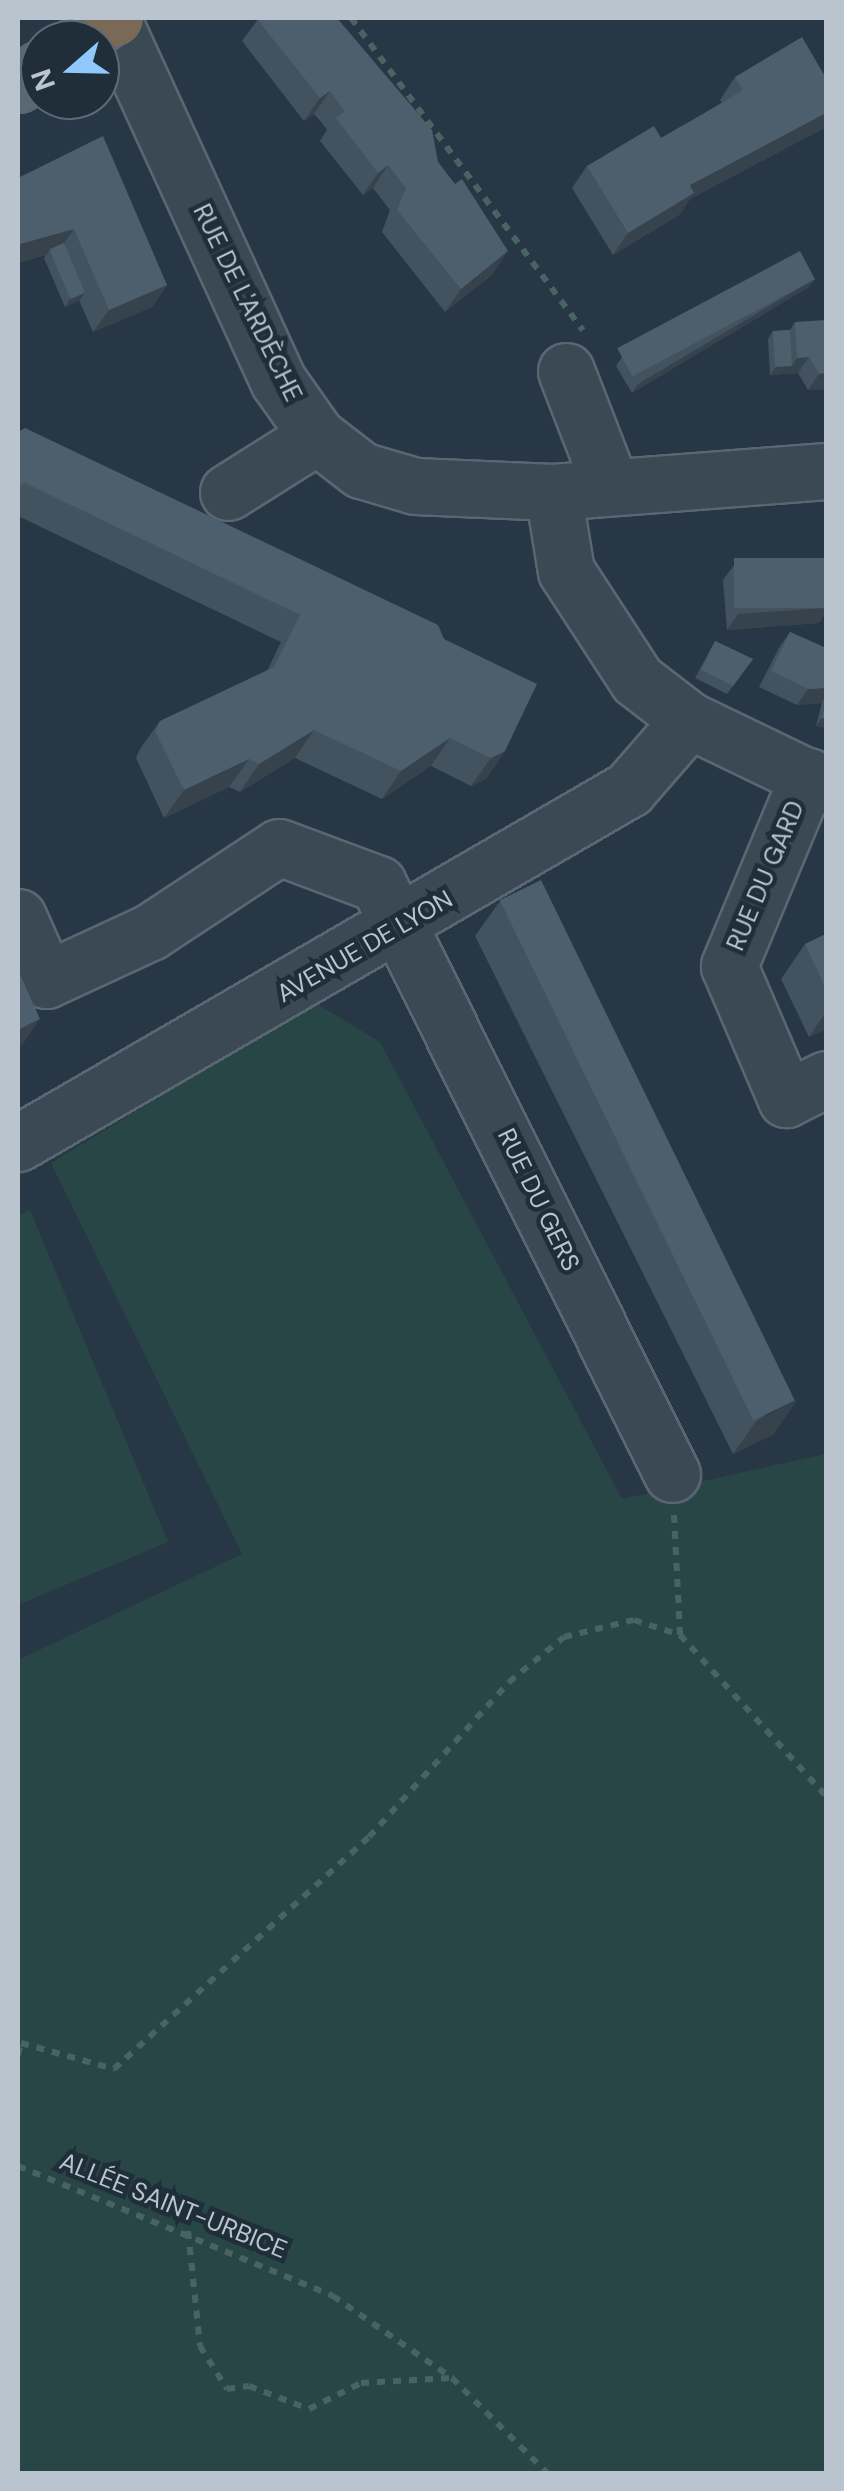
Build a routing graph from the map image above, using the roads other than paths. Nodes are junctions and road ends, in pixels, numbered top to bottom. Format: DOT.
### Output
graph roads {
  1 [pos="113,18"];
  2 [pos="577,354"];
  3 [pos="317,436"];
  4 [pos="826,471"];
  5 [pos="611,487"];
  6 [pos="228,492"];
  7 [pos="553,492"];
  8 [pos="689,720"];
  9 [pos="817,781"];
  10 [pos="18,917"];
  11 [pos="403,926"];
  12 [pos="826,1079"];
  13 [pos="18,1143"];
  14 [pos="672,1474"];
  1 -- 3 [label="street, RUE DE L'ARDÈCHE"];
  2 -- 5 [label="street"];
  3 -- 6 [label="street"];
  3 -- 7 [label="street, RUE DE L'ARDÈCHE"];
  4 -- 5 [label="street, RUE DE L'ARDÈCHE"];
  5 -- 7 [label="street, RUE DE L'ARDÈCHE"];
  7 -- 8 [label="street"];
  8 -- 9 [label="street"];
  8 -- 11 [label="street, AVENUE DE LYON"];
  9 -- 12 [label="street, RUE DU GARD"];
  10 -- 11 [label="street, RUE DU GERS"];
  11 -- 13 [label="street, AVENUE DE LYON"];
  11 -- 14 [label="street, RUE DU GERS"];
}
